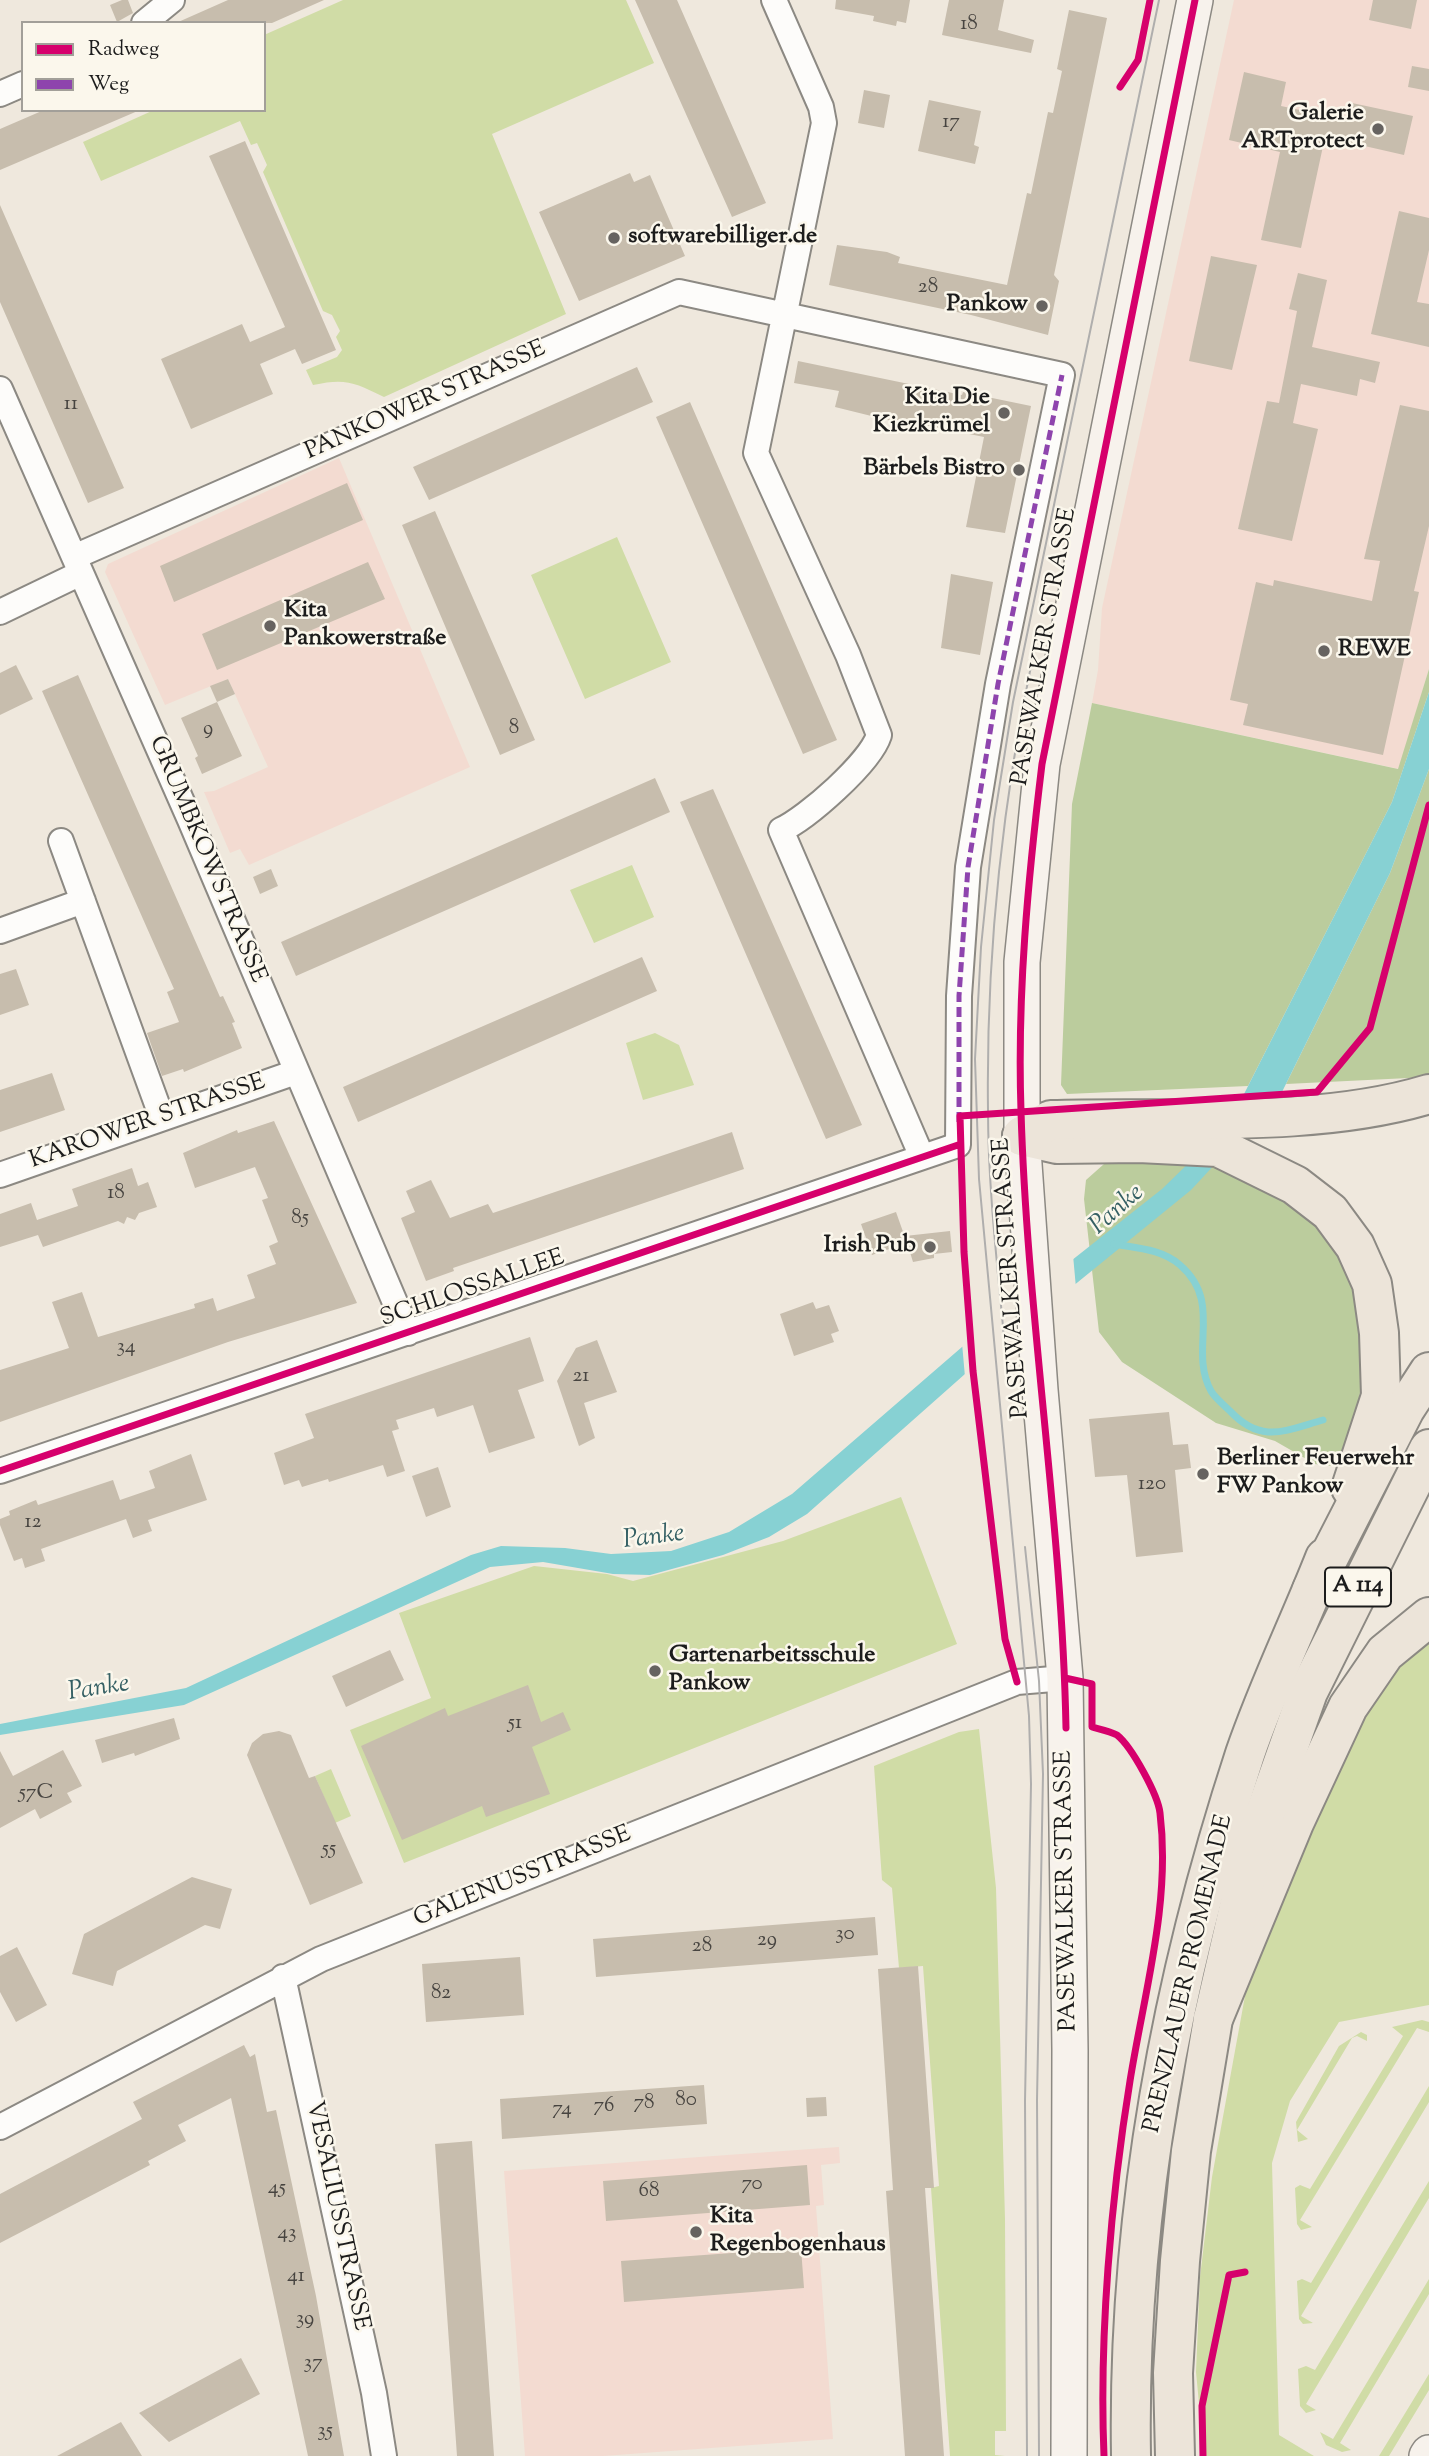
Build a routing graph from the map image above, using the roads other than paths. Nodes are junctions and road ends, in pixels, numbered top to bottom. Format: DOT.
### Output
graph roads {
  1 [pos="172,0"];
  2 [pos="774,0"];
  3 [pos="1195,0"];
  4 [pos="146,21"];
  5 [pos="21,84"];
  6 [pos="0,94"];
  7 [pos="785,315"];
  8 [pos="1062,375"];
  9 [pos="0,388"];
  10 [pos="78,565"];
  11 [pos="0,612"];
  12 [pos="61,841"];
  13 [pos="83,901"];
  14 [pos="0,931"];
  15 [pos="296,1072"];
  16 [pos="1429,1094"];
  17 [pos="162,1118"];
  18 [pos="1022,1136"];
  19 [pos="958,1145"];
  20 [pos="922,1157"];
  21 [pos="0,1175"];
  22 [pos="408,1333"];
  23 [pos="1429,1371"];
  24 [pos="1429,1449"];
  25 [pos="0,1471"];
  26 [pos="1312,1590"];
  27 [pos="1429,1616"];
  28 [pos="1065,1678"];
  29 [pos="283,1978"];
  30 [pos="1213,2018"];
  31 [pos="0,2127"];
  32 [pos="384,2456"];
  33 [pos="1069,2456"];
  34 [pos="1131,2456"];
  35 [pos="1175,2456"];
  1 -- 4 [label="street"];
  2 -- 7 [label="street"];
  3 -- 18 [label="main road, PASEWALKER STRASSE"];
  5 -- 6 [label="street"];
  7 -- 8 [label="street, PANKOWER STRASSE"];
  7 -- 10 [label="street, PANKOWER STRASSE"];
  7 -- 20 [label="street"];
  8 -- 19 [label="street, PASEWALKER STRASSE"];
  9 -- 10 [label="street, GRUMBKOWSTRASSE"];
  10 -- 11 [label="street, PANKOWER STRASSE"];
  10 -- 15 [label="street, GRUMBKOWSTRASSE"];
  12 -- 13 [label="street"];
  13 -- 14 [label="street"];
  13 -- 17 [label="street"];
  15 -- 17 [label="street, KAROWER STRASSE"];
  15 -- 22 [label="street, GRUMBKOWSTRASSE"];
  16 -- 18 [label="main road"];
  17 -- 21 [label="street, KAROWER STRASSE"];
  18 -- 26 [label="main road"];
  18 -- 28 [label="main road, PASEWALKER STRASSE"];
  19 -- 20 [label="street, SCHLOSSALLEE"];
  20 -- 22 [label="street, SCHLOSSALLEE"];
  22 -- 25 [label="street, SCHLOSSALLEE"];
  23 -- 26 [label="main road, A 114"];
  24 -- 30 [label="main road, A 114"];
  26 -- 34 [label="main road, PRENZLAUER PROMENADE"];
  27 -- 30 [label="main road"];
  28 -- 29 [label="street, GALENUSSTRASSE"];
  28 -- 33 [label="main road, PASEWALKER STRASSE"];
  29 -- 31 [label="street, GALENUSSTRASSE"];
  29 -- 32 [label="street, VESALIUSSTRASSE"];
  30 -- 35 [label="main road, PRENZLAUER PROMENADE"];
}
